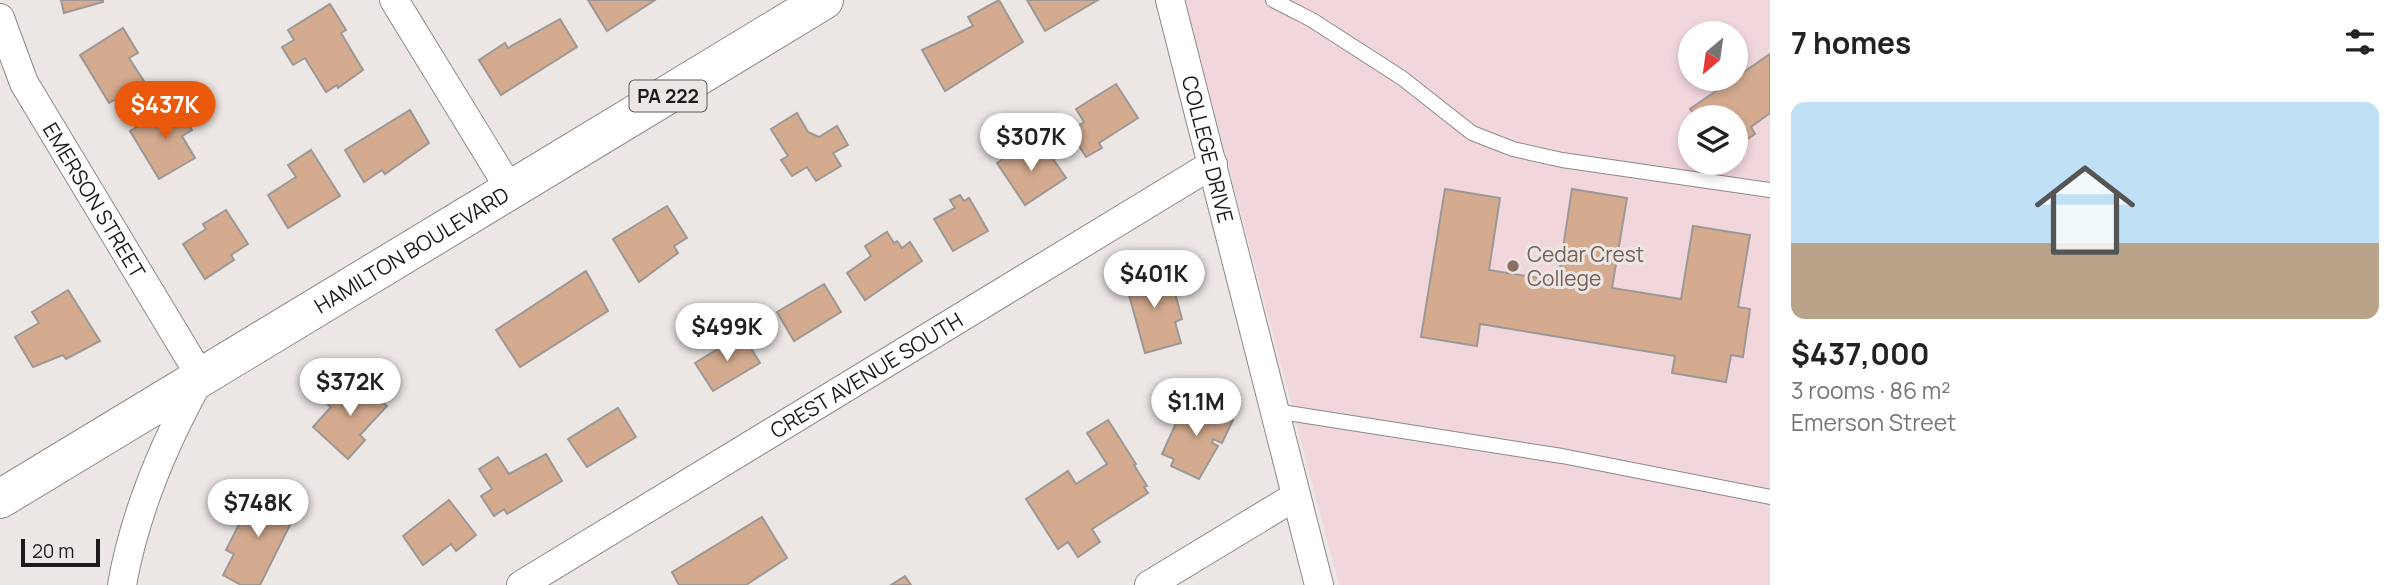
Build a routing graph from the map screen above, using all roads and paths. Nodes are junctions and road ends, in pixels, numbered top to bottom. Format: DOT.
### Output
graph roads {
  1 [pos="394,0"];
  2 [pos="1170,0"];
  3 [pos="1273,0"];
  4 [pos="821,1"];
  5 [pos="0,18"];
  6 [pos="1213,164"];
  7 [pos="1770,190"];
  8 [pos="511,191"];
  9 [pos="201,377"];
  10 [pos="1275,411"];
  11 [pos="1296,496"];
  12 [pos="1770,496"];
  13 [pos="0,499"];
  14 [pos="122,585"];
  15 [pos="521,585"];
  16 [pos="1149,585"];
  17 [pos="1319,585"];
  1 -- 8 [label="street"];
  2 -- 6 [label="street, COLLEGE DRIVE"];
  3 -- 7 [label="lane"];
  4 -- 8 [label="main road, HAMILTON BOULEVARD / PA 222"];
  5 -- 9 [label="street, EMERSON STREET"];
  6 -- 10 [label="street, COLLEGE DRIVE"];
  6 -- 15 [label="street, CREST AVENUE SOUTH"];
  8 -- 9 [label="main road, HAMILTON BOULEVARD / PA 222"];
  9 -- 13 [label="main road, HAMILTON BOULEVARD / PA 222"];
  9 -- 14 [label="street"];
  10 -- 11 [label="street, COLLEGE DRIVE"];
  10 -- 12 [label="lane"];
  11 -- 16 [label="street"];
  11 -- 17 [label="street, COLLEGE DRIVE"];
}
